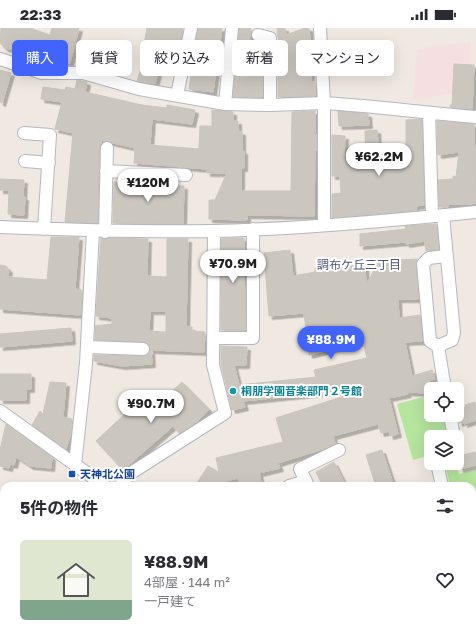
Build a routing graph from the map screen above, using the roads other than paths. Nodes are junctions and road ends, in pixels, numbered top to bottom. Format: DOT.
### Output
graph roads {
  1 [pos="191,28"];
  2 [pos="232,28"];
  3 [pos="320,28"];
  4 [pos="258,35"];
  5 [pos="0,59"];
  6 [pos="177,95"];
  7 [pos="324,103"];
  8 [pos="225,104"];
  9 [pos="270,105"];
  10 [pos="429,113"];
  11 [pos="476,117"];
  12 [pos="24,133"];
  13 [pos="107,148"];
  14 [pos="25,161"];
  15 [pos="49,163"];
  16 [pos="106,171"];
  17 [pos="186,175"];
  18 [pos="476,212"];
  19 [pos="438,215"];
  20 [pos="324,225"];
  21 [pos="0,227"];
  22 [pos="44,229"];
  23 [pos="253,229"];
  24 [pos="99,231"];
  25 [pos="214,231"];
  26 [pos="446,256"];
  27 [pos="212,338"];
  28 [pos="438,346"];
  29 [pos="87,347"];
  30 [pos="143,349"];
  31 [pos="445,382"];
  32 [pos="0,411"];
  33 [pos="339,450"];
  34 [pos="75,465"];
  35 [pos="439,470"];
  36 [pos="99,482"];
  37 [pos="123,482"];
  38 [pos="306,482"];
  39 [pos="441,482"];
  1 -- 6 [label="street"];
  2 -- 8 [label="street"];
  3 -- 7 [label="street"];
  4 -- 9 [label="street"];
  5 -- 6 [label="street"];
  6 -- 8 [label="street"];
  7 -- 9 [label="street"];
  7 -- 10 [label="street"];
  7 -- 20 [label="street"];
  8 -- 9 [label="street"];
  10 -- 11 [label="street"];
  10 -- 19 [label="street"];
  12 -- 15 [label="street"];
  13 -- 16 [label="street"];
  14 -- 15 [label="street"];
  15 -- 22 [label="street"];
  16 -- 17 [label="street"];
  16 -- 24 [label="street"];
  18 -- 19 [label="street"];
  19 -- 20 [label="street"];
  19 -- 26 [label="street"];
  20 -- 23 [label="street"];
  21 -- 22 [label="street"];
  22 -- 24 [label="street"];
  23 -- 25 [label="street"];
  23 -- 27 [label="street"];
  24 -- 25 [label="street"];
  24 -- 29 [label="street"];
  25 -- 27 [label="street"];
  26 -- 28 [label="street"];
  26 -- 28 [label="street"];
  27 -- 37 [label="street"];
  28 -- 31 [label="street"];
  29 -- 30 [label="street"];
  29 -- 34 [label="street"];
  32 -- 34 [label="street"];
  33 -- 38 [label="street"];
  34 -- 36 [label="street"];
  35 -- 39 [label="street"];
}
